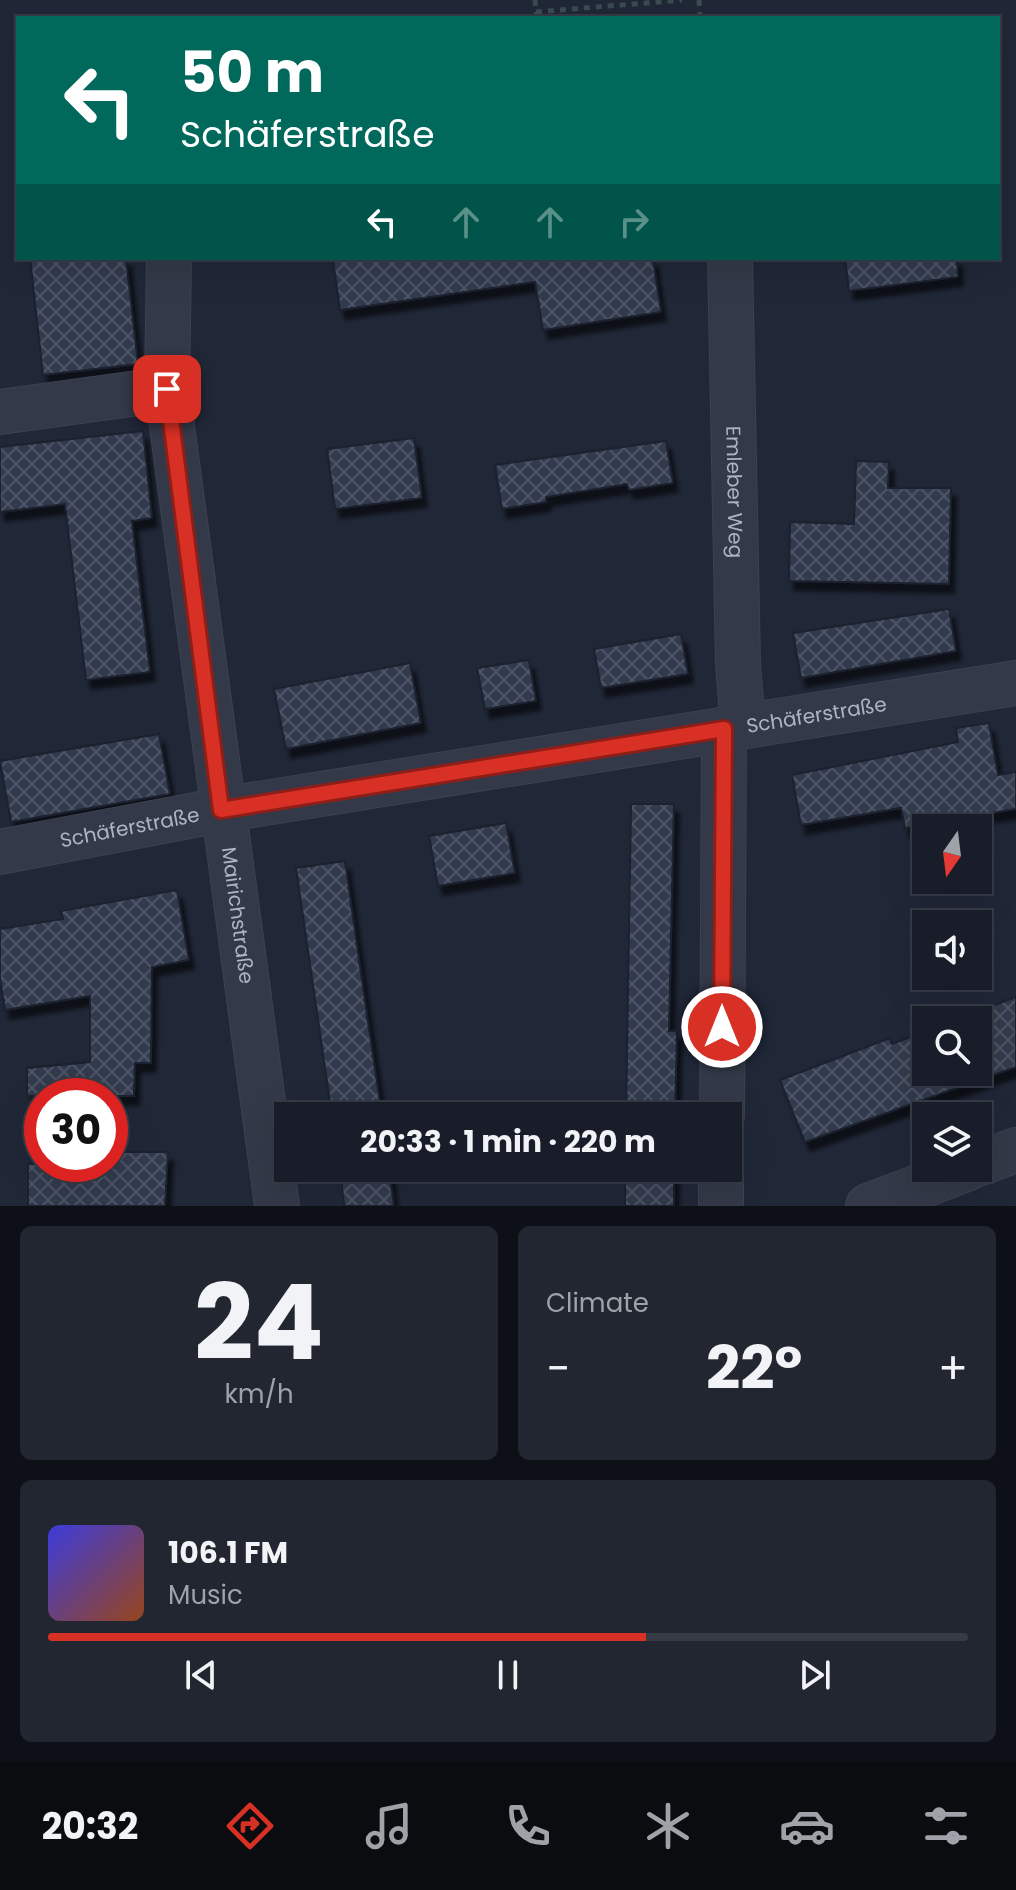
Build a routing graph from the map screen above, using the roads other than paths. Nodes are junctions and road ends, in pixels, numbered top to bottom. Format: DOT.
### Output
graph roads {
  1 [pos="169,260"];
  2 [pos="730,260"];
  3 [pos="167,389"];
  4 [pos="0,412"];
  5 [pos="1016,683"];
  6 [pos="733,728"];
  7 [pos="221,810"];
  8 [pos="0,852"];
  9 [pos="722,1102"];
  10 [pos="1016,1150"];
  11 [pos="992,1159"];
  12 [pos="721,1182"];
  13 [pos="932,1182"];
  14 [pos="277,1206"];
  15 [pos="721,1206"];
  16 [pos="868,1206"];
  1 -- 3 [label="street, Mairichstraße"];
  2 -- 6 [label="street, Emleber Weg"];
  3 -- 4 [label="street"];
  3 -- 7 [label="street, Mairichstraße"];
  5 -- 6 [label="street, Schäferstraße"];
  6 -- 7 [label="street, Schäferstraße"];
  6 -- 9 [label="street, Emleber Weg"];
  7 -- 8 [label="street, Schäferstraße"];
  7 -- 14 [label="street, Mairichstraße"];
  10 -- 11 [label="street"];
  12 -- 15 [label="street"];
  13 -- 16 [label="street"];
}
